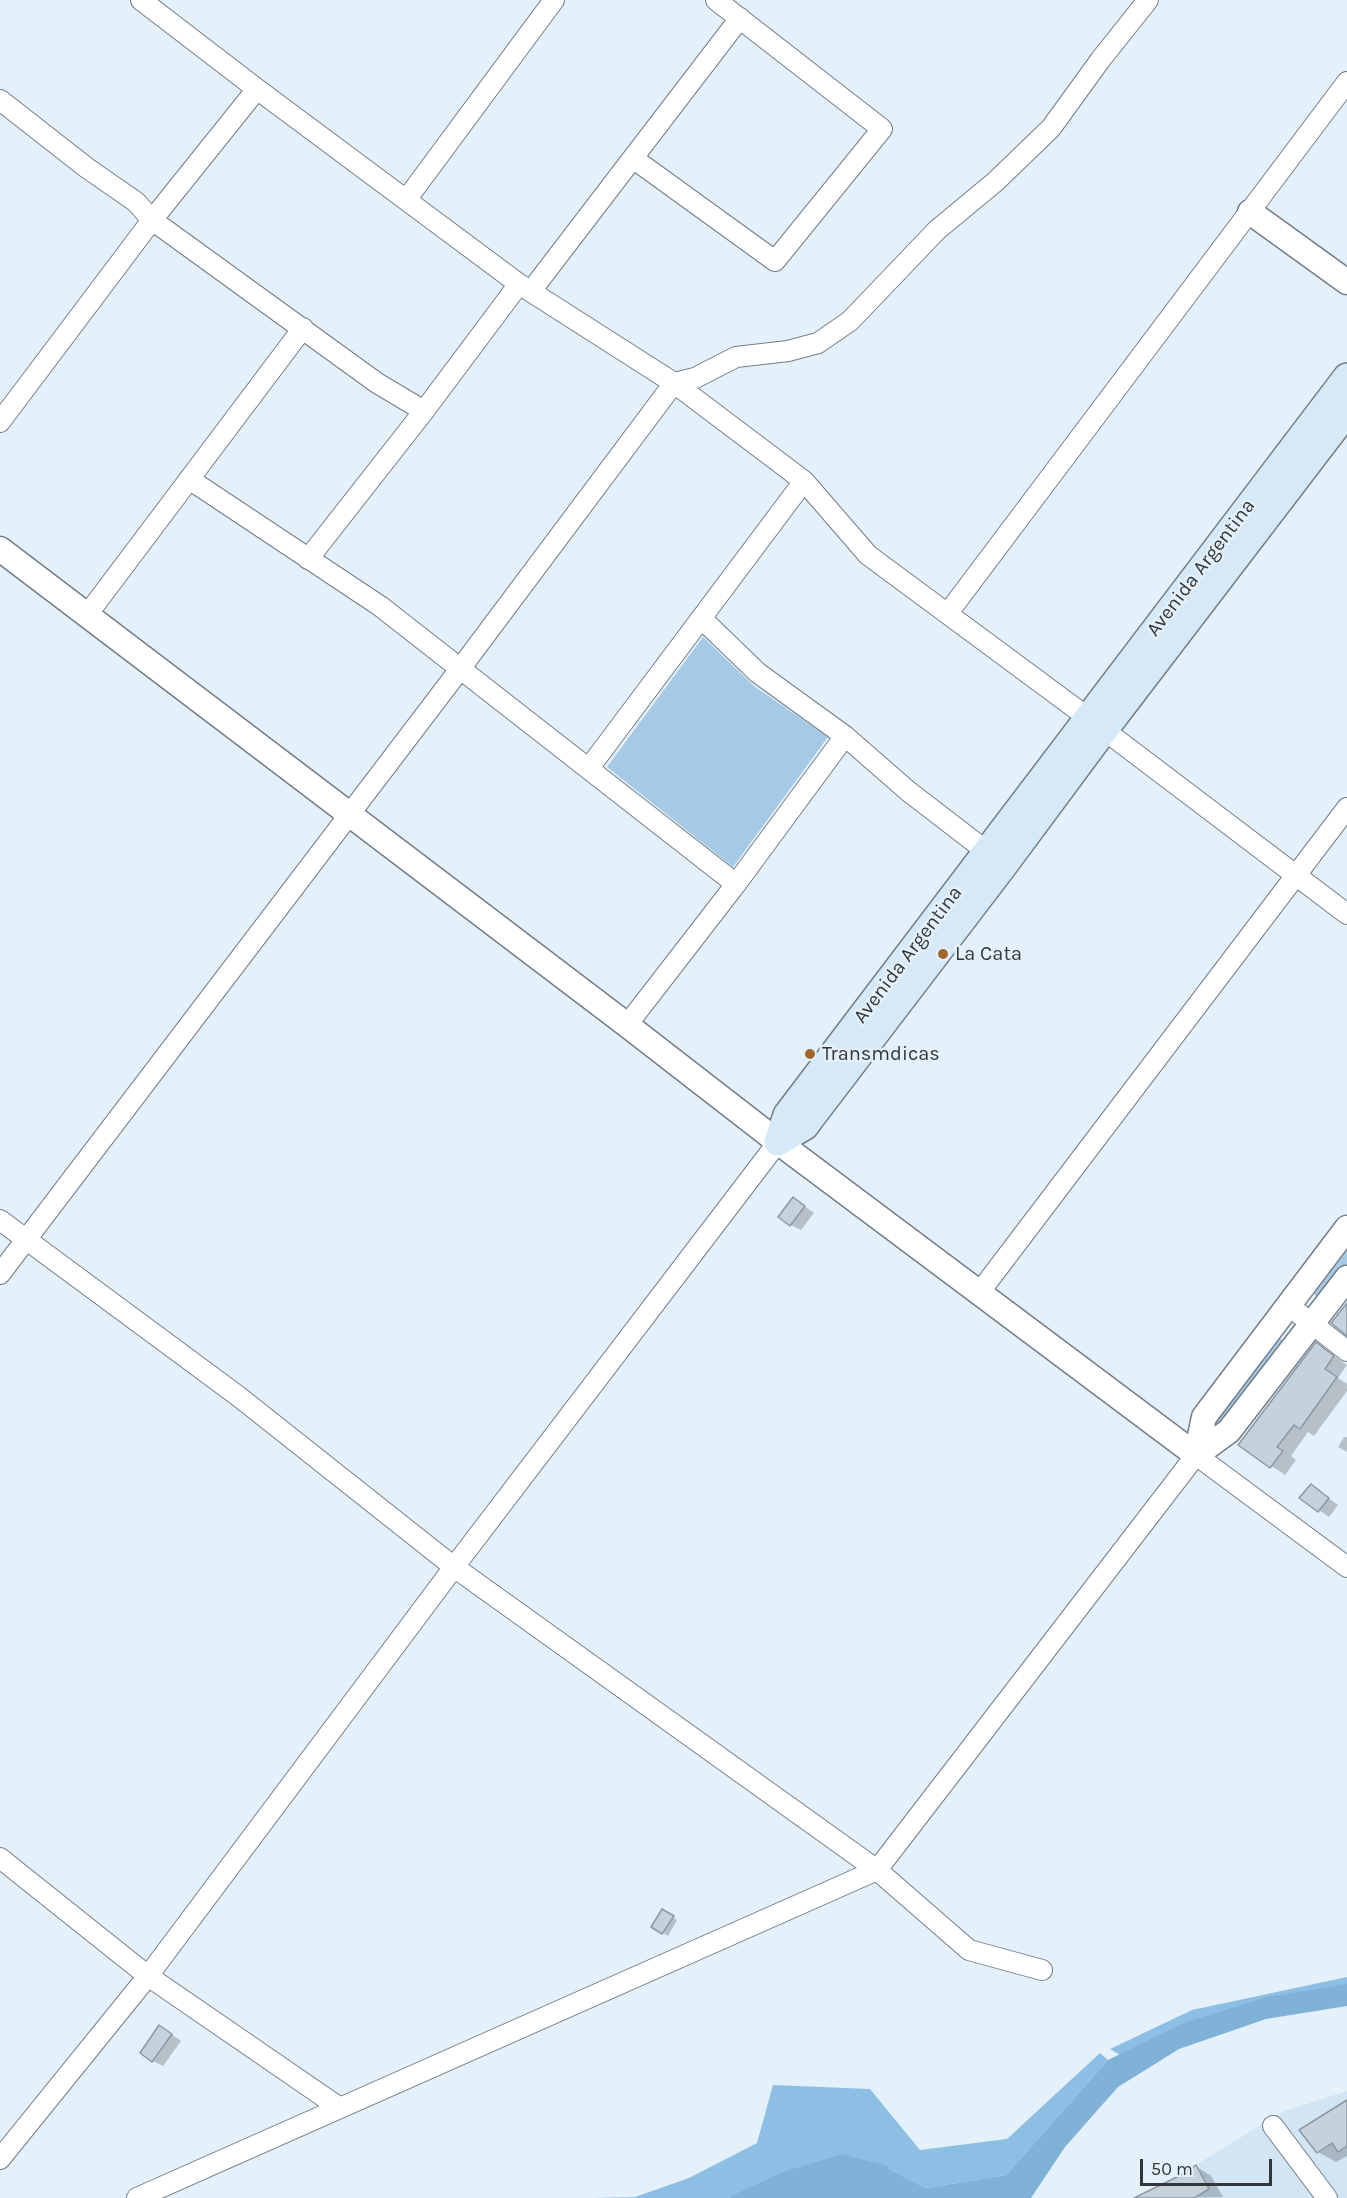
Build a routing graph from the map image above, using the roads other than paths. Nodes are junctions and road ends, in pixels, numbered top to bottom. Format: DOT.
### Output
graph roads {
  1 [pos="141,0"];
  2 [pos="554,0"];
  3 [pos="717,0"];
  4 [pos="1148,0"];
  5 [pos="740,18"];
  6 [pos="1347,82"];
  7 [pos="257,89"];
  8 [pos="2,106"];
  9 [pos="634,159"];
  10 [pos="406,200"];
  11 [pos="1250,212"];
  12 [pos="152,220"];
  13 [pos="1347,282"];
  14 [pos="525,288"];
  15 [pos="303,328"];
  16 [pos="1347,377"];
  17 [pos="674,383"];
  18 [pos="424,411"];
  19 [pos="1347,412"];
  20 [pos="0,422"];
  21 [pos="189,479"];
  22 [pos="804,481"];
  23 [pos="0,549"];
  24 [pos="308,559"];
  25 [pos="948,613"];
  26 [pos="87,615"];
  27 [pos="701,618"];
  28 [pos="460,669"];
  29 [pos="1096,723"];
  30 [pos="845,736"];
  31 [pos="589,768"];
  32 [pos="1347,808"];
  33 [pos="349,814"];
  34 [pos="986,851"];
  35 [pos="1297,875"];
  36 [pos="736,884"];
  37 [pos="1347,914"];
  38 [pos="627,1025"];
  39 [pos="778,1142"];
  40 [pos="0,1220"];
  41 [pos="1347,1228"];
  42 [pos="26,1239"];
  43 [pos="0,1274"];
  44 [pos="1347,1278"];
  45 [pos="980,1293"];
  46 [pos="1288,1305"];
  47 [pos="1312,1324"];
  48 [pos="1347,1351"];
  49 [pos="1196,1455"];
  50 [pos="454,1566"];
  51 [pos="1347,1567"];
  52 [pos="0,1858"];
  53 [pos="877,1870"];
  54 [pos="1042,1970"];
  55 [pos="148,1976"];
  56 [pos="340,2108"];
  57 [pos="1273,2126"];
  58 [pos="0,2159"];
  59 [pos="137,2198"];
  60 [pos="1327,2198"];
  1 -- 7 [label="street"];
  2 -- 10 [label="street"];
  3 -- 5 [label="street"];
  4 -- 17 [label="street"];
  5 -- 9 [label="street"];
  5 -- 9 [label="street"];
  6 -- 11 [label="street"];
  7 -- 10 [label="street"];
  7 -- 12 [label="street"];
  8 -- 12 [label="street"];
  9 -- 14 [label="street"];
  10 -- 14 [label="street"];
  11 -- 13 [label="street"];
  11 -- 25 [label="street"];
  12 -- 15 [label="street"];
  12 -- 20 [label="street"];
  14 -- 17 [label="street"];
  14 -- 18 [label="street"];
  15 -- 18 [label="street"];
  15 -- 21 [label="street"];
  16 -- 29 [label="main road, Avenida Argentina"];
  17 -- 22 [label="street"];
  17 -- 28 [label="street"];
  18 -- 24 [label="street"];
  19 -- 29 [label="main road, Avenida Argentina"];
  21 -- 24 [label="street"];
  21 -- 26 [label="street"];
  22 -- 25 [label="street"];
  22 -- 27 [label="street"];
  23 -- 26 [label="street"];
  24 -- 28 [label="street"];
  25 -- 29 [label="street"];
  26 -- 33 [label="street"];
  27 -- 30 [label="street"];
  27 -- 31 [label="street"];
  28 -- 31 [label="street"];
  28 -- 33 [label="street"];
  29 -- 34 [label="main road, Avenida Argentina"];
  29 -- 35 [label="street"];
  29 -- 39 [label="main road, Avenida Argentina"];
  30 -- 34 [label="street"];
  30 -- 36 [label="street"];
  31 -- 36 [label="street"];
  32 -- 35 [label="street"];
  33 -- 38 [label="street"];
  33 -- 42 [label="street"];
  34 -- 39 [label="main road, Avenida Argentina"];
  35 -- 37 [label="street"];
  35 -- 45 [label="street"];
  36 -- 38 [label="street"];
  38 -- 39 [label="street"];
  39 -- 45 [label="street"];
  39 -- 50 [label="street"];
  40 -- 42 [label="street"];
  41 -- 46 [label="street"];
  42 -- 43 [label="street"];
  42 -- 50 [label="street"];
  44 -- 47 [label="street"];
  45 -- 49 [label="street"];
  46 -- 47 [label="street"];
  46 -- 49 [label="street"];
  47 -- 48 [label="street"];
  47 -- 49 [label="street"];
  49 -- 51 [label="street"];
  49 -- 53 [label="street"];
  50 -- 53 [label="street"];
  50 -- 55 [label="street"];
  52 -- 55 [label="street"];
  53 -- 54 [label="street"];
  53 -- 56 [label="street"];
  55 -- 56 [label="street"];
  55 -- 58 [label="street"];
  56 -- 59 [label="street"];
  57 -- 60 [label="street"];
}
